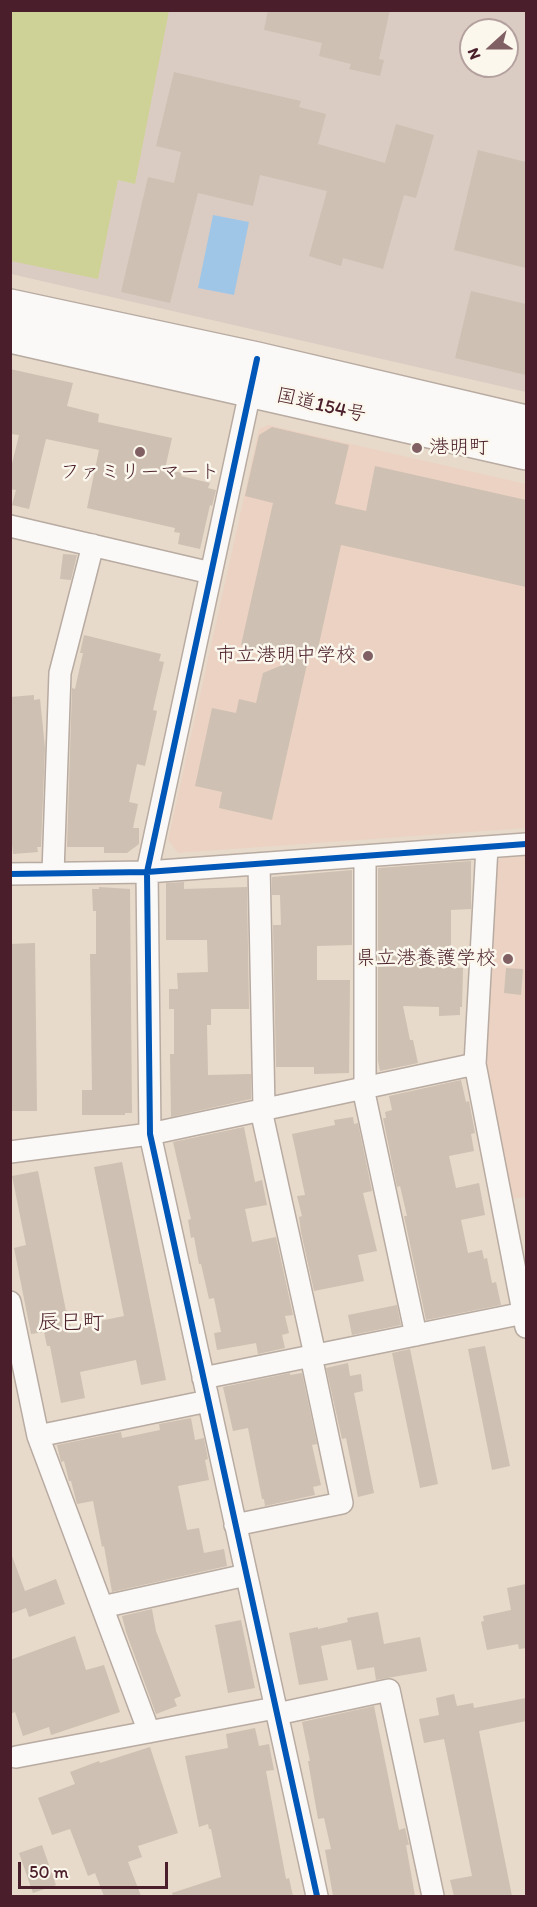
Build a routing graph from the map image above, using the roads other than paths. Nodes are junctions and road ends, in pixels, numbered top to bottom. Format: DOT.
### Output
graph roads {
  1 [pos="10,306"];
  2 [pos="10,336"];
  3 [pos="254,375"];
  4 [pos="526,422"];
  5 [pos="526,453"];
  6 [pos="10,526"];
  7 [pos="93,545"];
  8 [pos="211,573"];
  9 [pos="526,844"];
  10 [pos="487,847"];
  11 [pos="365,856"];
  12 [pos="259,864"];
  13 [pos="147,872"];
  14 [pos="53,873"];
  15 [pos="10,874"];
  16 [pos="475,1064"];
  17 [pos="364,1088"];
  18 [pos="262,1110"];
  19 [pos="150,1134"];
  20 [pos="10,1152"];
  21 [pos="10,1302"];
  22 [pos="525,1320"];
  23 [pos="416,1335"];
  24 [pos="313,1355"];
  25 [pos="203,1378"];
  26 [pos="208,1401"];
  27 [pos="38,1437"];
  28 [pos="235,1525"];
  29 [pos="246,1575"];
  30 [pos="102,1607"];
  31 [pos="276,1711"];
  32 [pos="149,1732"];
  33 [pos="16,1757"];
  34 [pos="317,1896"];
  35 [pos="433,1896"];
  1 -- 3 [label="highway, 国道154号"];
  2 -- 3 [label="highway, 国道154号"];
  3 -- 4 [label="highway, 国道154号"];
  3 -- 5 [label="highway, 国道154号"];
  3 -- 8 [label="street"];
  6 -- 7 [label="street"];
  7 -- 8 [label="street"];
  7 -- 14 [label="street"];
  8 -- 13 [label="street"];
  9 -- 10 [label="street"];
  10 -- 11 [label="street"];
  10 -- 16 [label="street"];
  11 -- 12 [label="street"];
  11 -- 17 [label="street"];
  12 -- 13 [label="street"];
  12 -- 18 [label="street"];
  13 -- 14 [label="street"];
  13 -- 19 [label="street"];
  14 -- 15 [label="street"];
  16 -- 17 [label="street"];
  16 -- 22 [label="street"];
  17 -- 18 [label="street"];
  17 -- 23 [label="street"];
  18 -- 19 [label="street"];
  18 -- 24 [label="street"];
  19 -- 20 [label="street"];
  19 -- 25 [label="street"];
  21 -- 27 [label="street"];
  22 -- 23 [label="street"];
  23 -- 24 [label="street"];
  24 -- 25 [label="street"];
  24 -- 28 [label="street"];
  25 -- 26 [label="street"];
  26 -- 27 [label="street"];
  26 -- 28 [label="street"];
  27 -- 30 [label="street"];
  28 -- 29 [label="street"];
  29 -- 30 [label="street"];
  29 -- 31 [label="street"];
  30 -- 32 [label="street"];
  31 -- 32 [label="street"];
  31 -- 34 [label="street"];
  31 -- 35 [label="street"];
  32 -- 33 [label="street"];
}
